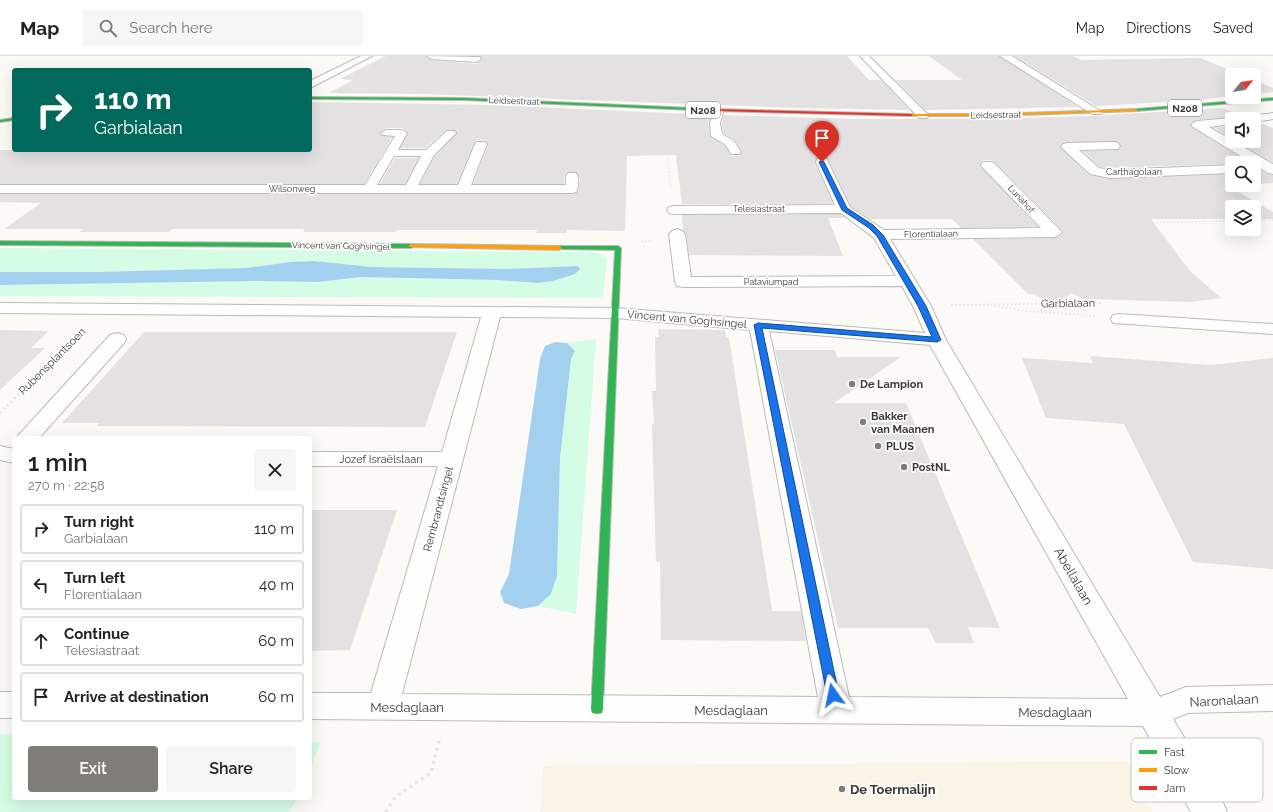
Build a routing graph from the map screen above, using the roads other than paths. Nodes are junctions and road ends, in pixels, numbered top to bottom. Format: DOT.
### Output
graph roads {
  1 [pos="368,56"];
  2 [pos="431,56"];
  3 [pos="864,56"];
  4 [pos="1005,56"];
  5 [pos="477,59"];
  6 [pos="312,84"];
  7 [pos="312,98"];
  8 [pos="1273,99"];
  9 [pos="719,110"];
  10 [pos="1096,112"];
  11 [pos="923,116"];
  12 [pos="1273,116"];
  13 [pos="1261,118"];
  14 [pos="12,119"];
  15 [pos="0,121"];
  16 [pos="1225,122"];
  17 [pos="386,133"];
  18 [pos="451,133"];
  19 [pos="1225,142"];
  20 [pos="481,144"];
  21 [pos="1114,146"];
  22 [pos="1235,148"];
  23 [pos="735,152"];
  24 [pos="429,153"];
  25 [pos="390,154"];
  26 [pos="822,162"];
  27 [pos="988,165"];
  28 [pos="1266,167"];
  29 [pos="1225,169"];
  30 [pos="572,176"];
  31 [pos="0,189"];
  32 [pos="370,189"];
  33 [pos="410,189"];
  34 [pos="463,189"];
  35 [pos="844,209"];
  36 [pos="674,210"];
  37 [pos="1054,232"];
  38 [pos="677,234"];
  39 [pos="880,235"];
  40 [pos="0,244"];
  41 [pos="907,281"];
  42 [pos="0,308"];
  43 [pos="492,312"];
  44 [pos="616,313"];
  45 [pos="1119,319"];
  46 [pos="758,325"];
  47 [pos="1273,329"];
  48 [pos="117,339"];
  49 [pos="937,340"];
  50 [pos="29,436"];
  51 [pos="451,459"];
  52 [pos="312,460"];
  53 [pos="1273,698"];
  54 [pos="0,705"];
  55 [pos="12,705"];
  56 [pos="312,706"];
  57 [pos="383,707"];
  58 [pos="596,709"];
  59 [pos="836,711"];
  60 [pos="1153,713"];
  61 [pos="1167,738"];
  62 [pos="1204,802"];
  63 [pos="1210,812"];
  1 -- 6 [label="lane"];
  2 -- 5 [label="lane"];
  3 -- 11 [label="lane"];
  4 -- 10 [label="street"];
  7 -- 9 [label="main road, Leidsestraat / N208"];
  8 -- 10 [label="main road, Leidsestraat / N208"];
  9 -- 11 [label="main road, Leidsestraat / N208"];
  9 -- 23 [label="lane"];
  10 -- 11 [label="main road, Leidsestraat / N208"];
  12 -- 13 [label="street"];
  14 -- 15 [label="main road"];
  16 -- 19 [label="street"];
  17 -- 25 [label="lane"];
  18 -- 24 [label="lane"];
  20 -- 34 [label="lane"];
  21 -- 29 [label="street, Carthagolaan"];
  22 -- 28 [label="street"];
  24 -- 25 [label="lane"];
  24 -- 33 [label="lane"];
  25 -- 32 [label="lane"];
  26 -- 35 [label="street"];
  27 -- 37 [label="street, Lunahof"];
  30 -- 34 [label="lane, Wilsonweg"];
  31 -- 32 [label="lane, Wilsonweg"];
  32 -- 33 [label="lane, Wilsonweg"];
  33 -- 34 [label="lane, Wilsonweg"];
  35 -- 36 [label="street, Telesiastraat"];
  35 -- 39 [label="street"];
  37 -- 39 [label="street, Florentialaan"];
  38 -- 41 [label="street, Pataviumpad"];
  39 -- 41 [label="street"];
  40 -- 44 [label="main road, Vincent van Goghsingel"];
  41 -- 49 [label="street"];
  42 -- 43 [label="street, Vincent van Goghsingel"];
  43 -- 44 [label="street, Vincent van Goghsingel"];
  43 -- 51 [label="street, Rembrandtsingel"];
  44 -- 46 [label="street, Vincent van Goghsingel"];
  44 -- 58 [label="main road"];
  45 -- 47 [label="lane"];
  46 -- 49 [label="street"];
  46 -- 59 [label="street"];
  48 -- 50 [label="street"];
  49 -- 60 [label="street, Abellalaan"];
  51 -- 52 [label="street, Jozef Israëlslaan"];
  51 -- 57 [label="street, Rembrandtsingel"];
  53 -- 60 [label="street, Naronalaan"];
  54 -- 55 [label="street"];
  56 -- 57 [label="street, Mesdaglaan"];
  57 -- 58 [label="street, Mesdaglaan"];
  58 -- 59 [label="street, Mesdaglaan"];
  59 -- 60 [label="street, Mesdaglaan"];
  60 -- 61 [label="street, Abellalaan"];
  62 -- 63 [label="street, Abellalaan"];
}
